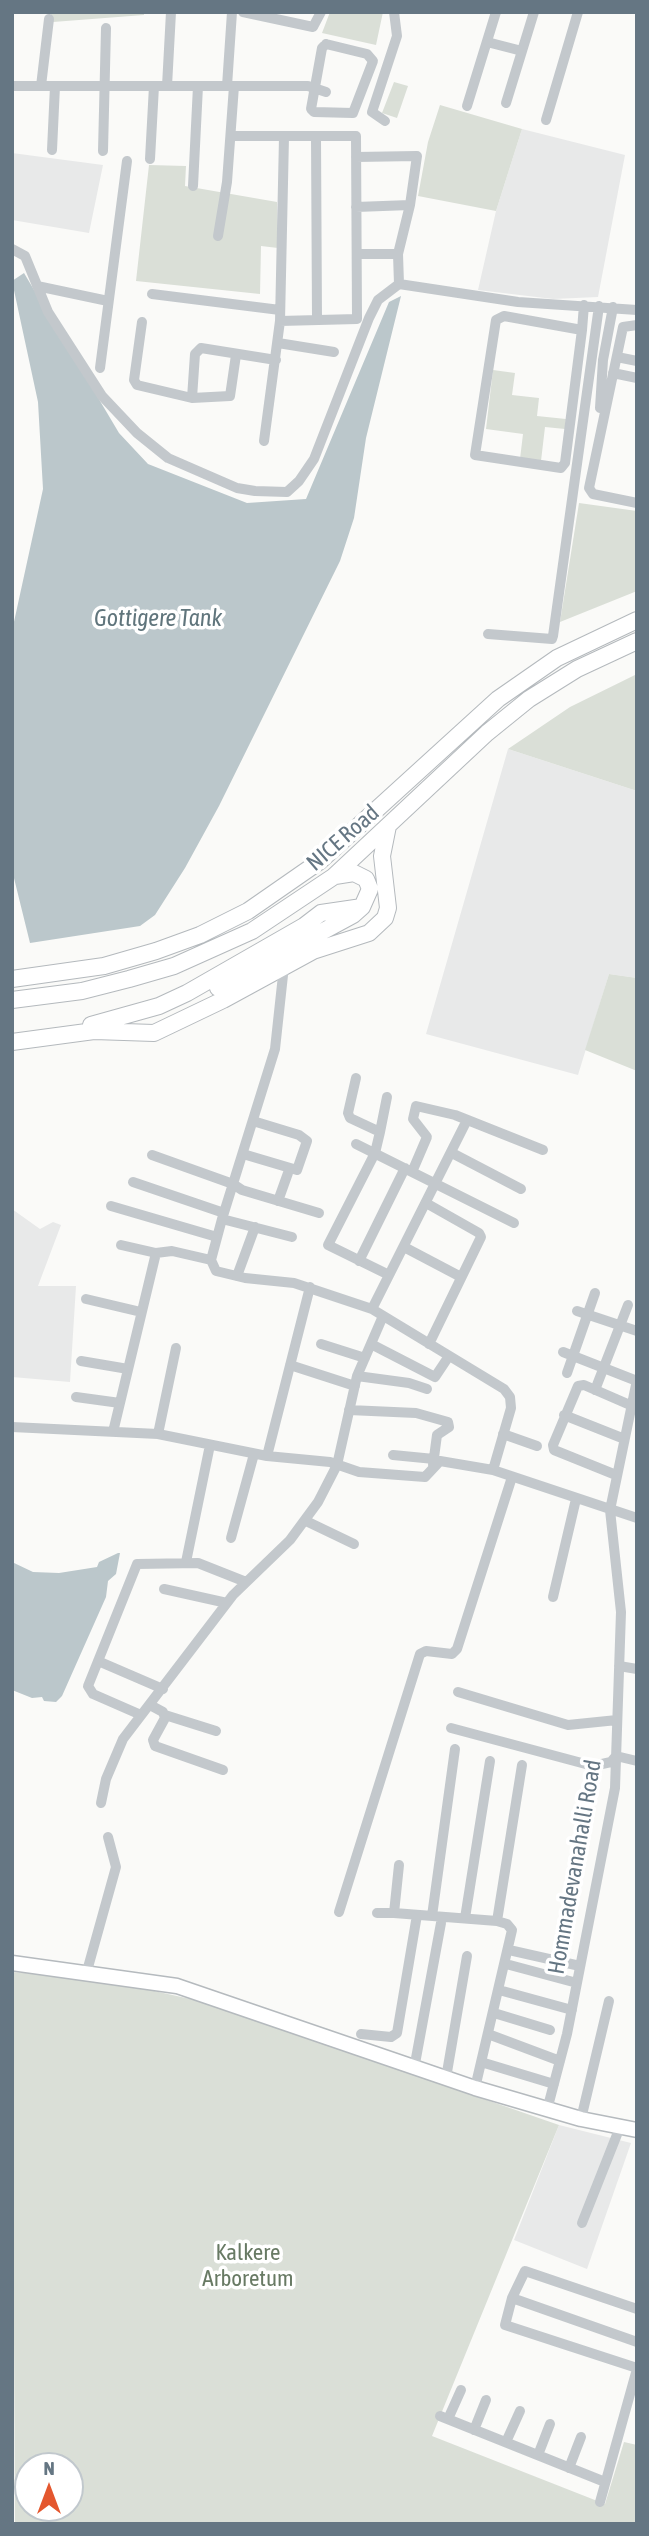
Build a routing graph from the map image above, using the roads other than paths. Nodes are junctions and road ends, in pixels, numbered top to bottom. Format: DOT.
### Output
graph roads {
  1 [pos="171,12"];
  2 [pos="232,12"];
  3 [pos="243,12"];
  4 [pos="321,12"];
  5 [pos="394,12"];
  6 [pos="496,12"];
  7 [pos="534,12"];
  8 [pos="579,12"];
  9 [pos="49,19"];
  10 [pos="106,28"];
  11 [pos="487,42"];
  12 [pos="522,51"];
  13 [pos="12,86"];
  14 [pos="41,86"];
  15 [pos="55,86"];
  16 [pos="104,86"];
  17 [pos="154,86"];
  18 [pos="167,86"];
  19 [pos="198,86"];
  20 [pos="230,86"];
  21 [pos="314,88"];
  22 [pos="326,92"];
  23 [pos="506,103"];
  24 [pos="467,106"];
  25 [pos="546,120"];
  26 [pos="384,121"];
  27 [pos="231,136"];
  28 [pos="316,136"];
  29 [pos="284,137"];
  30 [pos="52,149"];
  31 [pos="103,151"];
  32 [pos="356,157"];
  33 [pos="150,159"];
  34 [pos="127,161"];
  35 [pos="193,186"];
  36 [pos="410,205"];
  37 [pos="356,207"];
  38 [pos="218,236"];
  39 [pos="12,249"];
  40 [pos="357,254"];
  41 [pos="398,254"];
  42 [pos="399,284"];
  43 [pos="37,286"];
  44 [pos="152,294"];
  45 [pos="108,301"];
  46 [pos="572,304"];
  47 [pos="584,305"];
  48 [pos="599,306"];
  49 [pos="612,307"];
  50 [pos="637,310"];
  51 [pos="280,315"];
  52 [pos="317,320"];
  53 [pos="142,321"];
  54 [pos="637,325"];
  55 [pos="569,328"];
  56 [pos="582,330"];
  57 [pos="278,343"];
  58 [pos="334,352"];
  59 [pos="236,355"];
  60 [pos="617,357"];
  61 [pos="276,360"];
  62 [pos="637,361"];
  63 [pos="100,368"];
  64 [pos="613,373"];
  65 [pos="637,378"];
  66 [pos="192,398"];
  67 [pos="264,441"];
  68 [pos="598,446"];
  69 [pos="637,503"];
  70 [pos="637,620"];
  71 [pos="488,634"];
  72 [pos="637,641"];
  73 [pos="388,826"];
  74 [pos="333,877"];
  75 [pos="284,966"];
  76 [pos="12,979"];
  77 [pos="12,1000"];
  78 [pos="94,1028"];
  79 [pos="12,1035"];
  80 [pos="12,1042"];
  81 [pos="356,1078"];
  82 [pos="387,1097"];
  83 [pos="437,1110"];
  84 [pos="467,1120"];
  85 [pos="253,1121"];
  86 [pos="380,1132"];
  87 [pos="427,1138"];
  88 [pos="356,1144"];
  89 [pos="543,1150"];
  90 [pos="375,1153"];
  91 [pos="452,1153"];
  92 [pos="243,1154"];
  93 [pos="152,1155"];
  94 [pos="408,1170"];
  95 [pos="288,1173"];
  96 [pos="133,1182"];
  97 [pos="233,1184"];
  98 [pos="436,1184"];
  99 [pos="521,1189"];
  100 [pos="278,1201"];
  101 [pos="426,1203"];
  102 [pos="111,1206"];
  103 [pos="319,1213"];
  104 [pos="223,1216"];
  105 [pos="514,1223"];
  106 [pos="255,1227"];
  107 [pos="217,1237"];
  108 [pos="292,1237"];
  109 [pos="121,1245"];
  110 [pos="404,1247"];
  111 [pos="156,1253"];
  112 [pos="211,1260"];
  113 [pos="359,1261"];
  114 [pos="389,1275"];
  115 [pos="237,1276"];
  116 [pos="461,1277"];
  117 [pos="310,1287"];
  118 [pos="595,1293"];
  119 [pos="86,1299"];
  120 [pos="628,1305"];
  121 [pos="372,1309"];
  122 [pos="141,1312"];
  123 [pos="583,1312"];
  124 [pos="383,1316"];
  125 [pos="620,1325"];
  126 [pos="637,1331"];
  127 [pos="321,1343"];
  128 [pos="371,1344"];
  129 [pos="429,1344"];
  130 [pos="176,1348"];
  131 [pos="568,1354"];
  132 [pos="449,1356"];
  133 [pos="365,1358"];
  134 [pos="81,1361"];
  135 [pos="290,1365"];
  136 [pos="128,1369"];
  137 [pos="604,1369"];
  138 [pos="568,1373"];
  139 [pos="637,1380"];
  140 [pos="356,1381"];
  141 [pos="427,1389"];
  142 [pos="595,1390"];
  143 [pos="76,1396"];
  144 [pos="120,1403"];
  145 [pos="630,1405"];
  146 [pos="349,1410"];
  147 [pos="564,1415"];
  148 [pos="12,1427"];
  149 [pos="113,1432"];
  150 [pos="503,1433"];
  151 [pos="158,1434"];
  152 [pos="622,1438"];
  153 [pos="211,1445"];
  154 [pos="537,1446"];
  155 [pos="254,1454"];
  156 [pos="393,1455"];
  157 [pos="267,1456"];
  158 [pos="433,1462"];
  159 [pos="337,1465"];
  160 [pos="492,1470"];
  161 [pos="616,1475"];
  162 [pos="512,1477"];
  163 [pos="576,1499"];
  164 [pos="610,1510"];
  165 [pos="637,1518"];
  166 [pos="306,1521"];
  167 [pos="231,1538"];
  168 [pos="354,1544"];
  169 [pos="186,1562"];
  170 [pos="246,1582"];
  171 [pos="164,1589"];
  172 [pos="553,1597"];
  173 [pos="227,1603"];
  174 [pos="98,1661"];
  175 [pos="619,1667"];
  176 [pos="637,1669"];
  177 [pos="163,1689"];
  178 [pos="458,1692"];
  179 [pos="150,1705"];
  180 [pos="165,1715"];
  181 [pos="141,1716"];
  182 [pos="617,1720"];
  183 [pos="451,1728"];
  184 [pos="216,1731"];
  185 [pos="455,1749"];
  186 [pos="616,1756"];
  187 [pos="637,1761"];
  188 [pos="490,1762"];
  189 [pos="522,1765"];
  190 [pos="223,1770"];
  191 [pos="101,1803"];
  192 [pos="108,1837"];
  193 [pos="398,1865"];
  194 [pos="339,1912"];
  195 [pos="377,1913"];
  196 [pos="394,1913"];
  197 [pos="417,1915"];
  198 [pos="465,1918"];
  199 [pos="437,1920"];
  200 [pos="497,1921"];
  201 [pos="509,1950"];
  202 [pos="467,1956"];
  203 [pos="557,1961"];
  204 [pos="12,1963"];
  205 [pos="506,1964"];
  206 [pos="580,1966"];
  207 [pos="87,1971"];
  208 [pos="554,1977"];
  209 [pos="577,1983"];
  210 [pos="499,1990"];
  211 [pos="609,2001"];
  212 [pos="572,2010"];
  213 [pos="494,2013"];
  214 [pos="550,2030"];
  215 [pos="361,2034"];
  216 [pos="488,2034"];
  217 [pos="560,2061"];
  218 [pos="481,2062"];
  219 [pos="414,2068"];
  220 [pos="446,2078"];
  221 [pos="554,2084"];
  222 [pos="475,2088"];
  223 [pos="547,2110"];
  224 [pos="581,2119"];
  225 [pos="620,2127"];
  226 [pos="637,2130"];
  227 [pos="582,2223"];
  228 [pos="512,2298"];
  229 [pos="637,2309"];
  230 [pos="637,2342"];
  231 [pos="637,2368"];
  232 [pos="635,2385"];
  233 [pos="461,2389"];
  234 [pos="486,2400"];
  235 [pos="520,2411"];
  236 [pos="550,2424"];
  237 [pos="474,2430"];
  238 [pos="581,2437"];
  239 [pos="506,2442"];
  240 [pos="538,2455"];
  241 [pos="569,2468"];
  242 [pos="605,2482"];
  243 [pos="600,2502"];
  1 -- 18 [label="street"];
  2 -- 20 [label="street"];
  3 -- 4 [label="street"];
  5 -- 26 [label="street"];
  6 -- 11 [label="street"];
  7 -- 12 [label="street"];
  8 -- 25 [label="street"];
  9 -- 14 [label="street"];
  10 -- 16 [label="street"];
  11 -- 12 [label="street"];
  11 -- 24 [label="street"];
  12 -- 23 [label="street"];
  13 -- 14 [label="street"];
  14 -- 15 [label="street"];
  15 -- 16 [label="street"];
  15 -- 30 [label="street"];
  16 -- 17 [label="street"];
  16 -- 31 [label="street"];
  17 -- 18 [label="street"];
  17 -- 33 [label="street"];
  18 -- 19 [label="street"];
  19 -- 20 [label="street"];
  19 -- 35 [label="street"];
  20 -- 21 [label="street"];
  20 -- 27 [label="street"];
  21 -- 21 [label="street"];
  21 -- 22 [label="street"];
  27 -- 29 [label="street"];
  27 -- 38 [label="street"];
  28 -- 29 [label="street"];
  28 -- 32 [label="street"];
  28 -- 52 [label="street"];
  29 -- 51 [label="street"];
  32 -- 36 [label="street"];
  32 -- 37 [label="street"];
  34 -- 45 [label="street"];
  36 -- 37 [label="street"];
  36 -- 41 [label="street"];
  37 -- 40 [label="street"];
  39 -- 43 [label="street"];
  40 -- 41 [label="street"];
  40 -- 52 [label="street"];
  41 -- 42 [label="street"];
  42 -- 43 [label="street"];
  42 -- 46 [label="street"];
  43 -- 45 [label="street"];
  44 -- 51 [label="street"];
  45 -- 63 [label="street"];
  46 -- 47 [label="street"];
  46 -- 55 [label="street"];
  47 -- 48 [label="street"];
  47 -- 56 [label="street"];
  48 -- 49 [label="street"];
  48 -- 71 [label="street"];
  49 -- 50 [label="street"];
  49 -- 68 [label="street"];
  51 -- 52 [label="street"];
  51 -- 57 [label="street"];
  53 -- 66 [label="street"];
  54 -- 60 [label="street"];
  55 -- 56 [label="street"];
  55 -- 56 [label="street"];
  57 -- 58 [label="street"];
  57 -- 61 [label="street"];
  59 -- 61 [label="street"];
  59 -- 66 [label="street"];
  59 -- 66 [label="street"];
  60 -- 62 [label="street"];
  60 -- 64 [label="street"];
  61 -- 67 [label="street"];
  64 -- 65 [label="street"];
  64 -- 68 [label="street"];
  68 -- 69 [label="street"];
  70 -- 76 [label="highway, NICE Road"];
  72 -- 73 [label="highway, NICE Road"];
  73 -- 74 [label="highway, NICE Road"];
  73 -- 75 [label="highway"];
  74 -- 77 [label="highway, NICE Road"];
  74 -- 78 [label="highway"];
  75 -- 78 [label="highway"];
  75 -- 85 [label="street"];
  78 -- 79 [label="highway"];
  78 -- 80 [label="highway"];
  81 -- 86 [label="street"];
  82 -- 86 [label="street"];
  83 -- 84 [label="street"];
  83 -- 87 [label="street"];
  83 -- 87 [label="street"];
  84 -- 89 [label="street"];
  84 -- 91 [label="street"];
  85 -- 92 [label="street"];
  85 -- 92 [label="street"];
  86 -- 90 [label="street"];
  87 -- 94 [label="street"];
  88 -- 90 [label="street"];
  90 -- 94 [label="street"];
  90 -- 113 [label="street"];
  91 -- 98 [label="street"];
  91 -- 99 [label="street"];
  92 -- 97 [label="street"];
  93 -- 97 [label="street"];
  94 -- 98 [label="street"];
  94 -- 113 [label="street"];
  95 -- 100 [label="street"];
  96 -- 104 [label="street"];
  97 -- 100 [label="street"];
  97 -- 104 [label="street"];
  98 -- 101 [label="street"];
  98 -- 105 [label="street"];
  100 -- 103 [label="street"];
  101 -- 110 [label="street"];
  101 -- 116 [label="street"];
  102 -- 107 [label="street"];
  104 -- 106 [label="street"];
  104 -- 107 [label="street"];
  106 -- 108 [label="street"];
  106 -- 115 [label="street"];
  107 -- 112 [label="street"];
  109 -- 111 [label="street"];
  110 -- 114 [label="street"];
  110 -- 116 [label="street"];
  111 -- 112 [label="street"];
  111 -- 122 [label="street"];
  112 -- 115 [label="street"];
  113 -- 114 [label="street"];
  114 -- 121 [label="street"];
  115 -- 117 [label="street"];
  116 -- 129 [label="street"];
  117 -- 121 [label="street"];
  117 -- 135 [label="street"];
  118 -- 123 [label="street"];
  119 -- 122 [label="street"];
  120 -- 125 [label="street"];
  121 -- 124 [label="street"];
  122 -- 136 [label="street"];
  123 -- 125 [label="street"];
  123 -- 131 [label="street"];
  124 -- 128 [label="street"];
  124 -- 129 [label="street"];
  125 -- 126 [label="street"];
  125 -- 137 [label="street"];
  127 -- 133 [label="street"];
  128 -- 132 [label="street"];
  128 -- 133 [label="street"];
  129 -- 132 [label="street"];
  130 -- 151 [label="street"];
  131 -- 137 [label="street"];
  131 -- 138 [label="street"];
  132 -- 150 [label="street"];
  133 -- 140 [label="street"];
  134 -- 136 [label="street"];
  135 -- 140 [label="street"];
  135 -- 157 [label="street"];
  136 -- 144 [label="street"];
  137 -- 139 [label="street"];
  137 -- 142 [label="street"];
  139 -- 145 [label="street, Hommadevanahalli Road"];
  140 -- 141 [label="street"];
  140 -- 146 [label="street"];
  142 -- 145 [label="street"];
  142 -- 147 [label="street"];
  143 -- 144 [label="street"];
  144 -- 149 [label="street"];
  145 -- 152 [label="street, Hommadevanahalli Road"];
  146 -- 158 [label="street"];
  146 -- 159 [label="street"];
  147 -- 152 [label="street"];
  147 -- 161 [label="street"];
  148 -- 149 [label="street"];
  149 -- 151 [label="street"];
  150 -- 154 [label="street"];
  150 -- 160 [label="street"];
  151 -- 153 [label="street"];
  152 -- 161 [label="street, Hommadevanahalli Road"];
  153 -- 155 [label="street"];
  153 -- 169 [label="street"];
  155 -- 157 [label="street"];
  155 -- 167 [label="street"];
  156 -- 158 [label="street"];
  157 -- 159 [label="street"];
  158 -- 159 [label="street"];
  158 -- 160 [label="street"];
  159 -- 166 [label="street"];
  160 -- 162 [label="street"];
  161 -- 164 [label="street, Hommadevanahalli Road"];
  162 -- 163 [label="street"];
  162 -- 194 [label="street"];
  163 -- 164 [label="street"];
  163 -- 172 [label="street"];
  164 -- 165 [label="street"];
  164 -- 175 [label="street, Hommadevanahalli Road"];
  166 -- 168 [label="street"];
  166 -- 170 [label="street"];
  169 -- 170 [label="street"];
  169 -- 174 [label="street"];
  170 -- 173 [label="street"];
  171 -- 173 [label="street"];
  173 -- 177 [label="street"];
  174 -- 177 [label="street"];
  174 -- 181 [label="street"];
  175 -- 176 [label="street"];
  175 -- 182 [label="street, Hommadevanahalli Road"];
  177 -- 179 [label="street"];
  178 -- 182 [label="street"];
  179 -- 180 [label="street"];
  179 -- 181 [label="street"];
  180 -- 184 [label="street"];
  180 -- 190 [label="street"];
  181 -- 191 [label="street"];
  182 -- 186 [label="street, Hommadevanahalli Road"];
  183 -- 186 [label="street"];
  185 -- 199 [label="street"];
  186 -- 187 [label="street"];
  186 -- 206 [label="street, Hommadevanahalli Road"];
  188 -- 198 [label="street"];
  189 -- 200 [label="street"];
  192 -- 207 [label="street"];
  193 -- 196 [label="street"];
  195 -- 196 [label="street"];
  196 -- 197 [label="street"];
  197 -- 199 [label="street"];
  197 -- 215 [label="street"];
  198 -- 199 [label="street"];
  198 -- 200 [label="street"];
  199 -- 219 [label="street"];
  200 -- 201 [label="street"];
  201 -- 203 [label="street"];
  201 -- 205 [label="street"];
  202 -- 220 [label="street"];
  203 -- 206 [label="street"];
  203 -- 208 [label="street"];
  204 -- 207 [label="main road"];
  205 -- 208 [label="street"];
  205 -- 210 [label="street"];
  206 -- 209 [label="street, Hommadevanahalli Road"];
  207 -- 219 [label="main road"];
  208 -- 209 [label="street"];
  209 -- 212 [label="street, Hommadevanahalli Road"];
  210 -- 212 [label="street"];
  210 -- 213 [label="street"];
  211 -- 224 [label="street"];
  212 -- 217 [label="street, Hommadevanahalli Road"];
  213 -- 214 [label="street"];
  213 -- 216 [label="street"];
  216 -- 217 [label="street"];
  216 -- 218 [label="street"];
  217 -- 221 [label="street, Hommadevanahalli Road"];
  218 -- 221 [label="street"];
  218 -- 222 [label="street"];
  219 -- 220 [label="main road"];
  220 -- 222 [label="main road"];
  221 -- 223 [label="street, Hommadevanahalli Road"];
  222 -- 223 [label="main road"];
  223 -- 224 [label="main road"];
  224 -- 225 [label="main road"];
  225 -- 226 [label="main road"];
  225 -- 227 [label="street"];
  228 -- 229 [label="street"];
  228 -- 230 [label="street"];
  228 -- 231 [label="street"];
  231 -- 232 [label="street"];
  232 -- 242 [label="street"];
  233 -- 237 [label="street"];
  234 -- 237 [label="street"];
  235 -- 239 [label="street"];
  236 -- 240 [label="street"];
  237 -- 239 [label="street"];
  238 -- 241 [label="street"];
  239 -- 240 [label="street"];
  240 -- 241 [label="street"];
  241 -- 242 [label="street"];
  242 -- 243 [label="street"];
}
